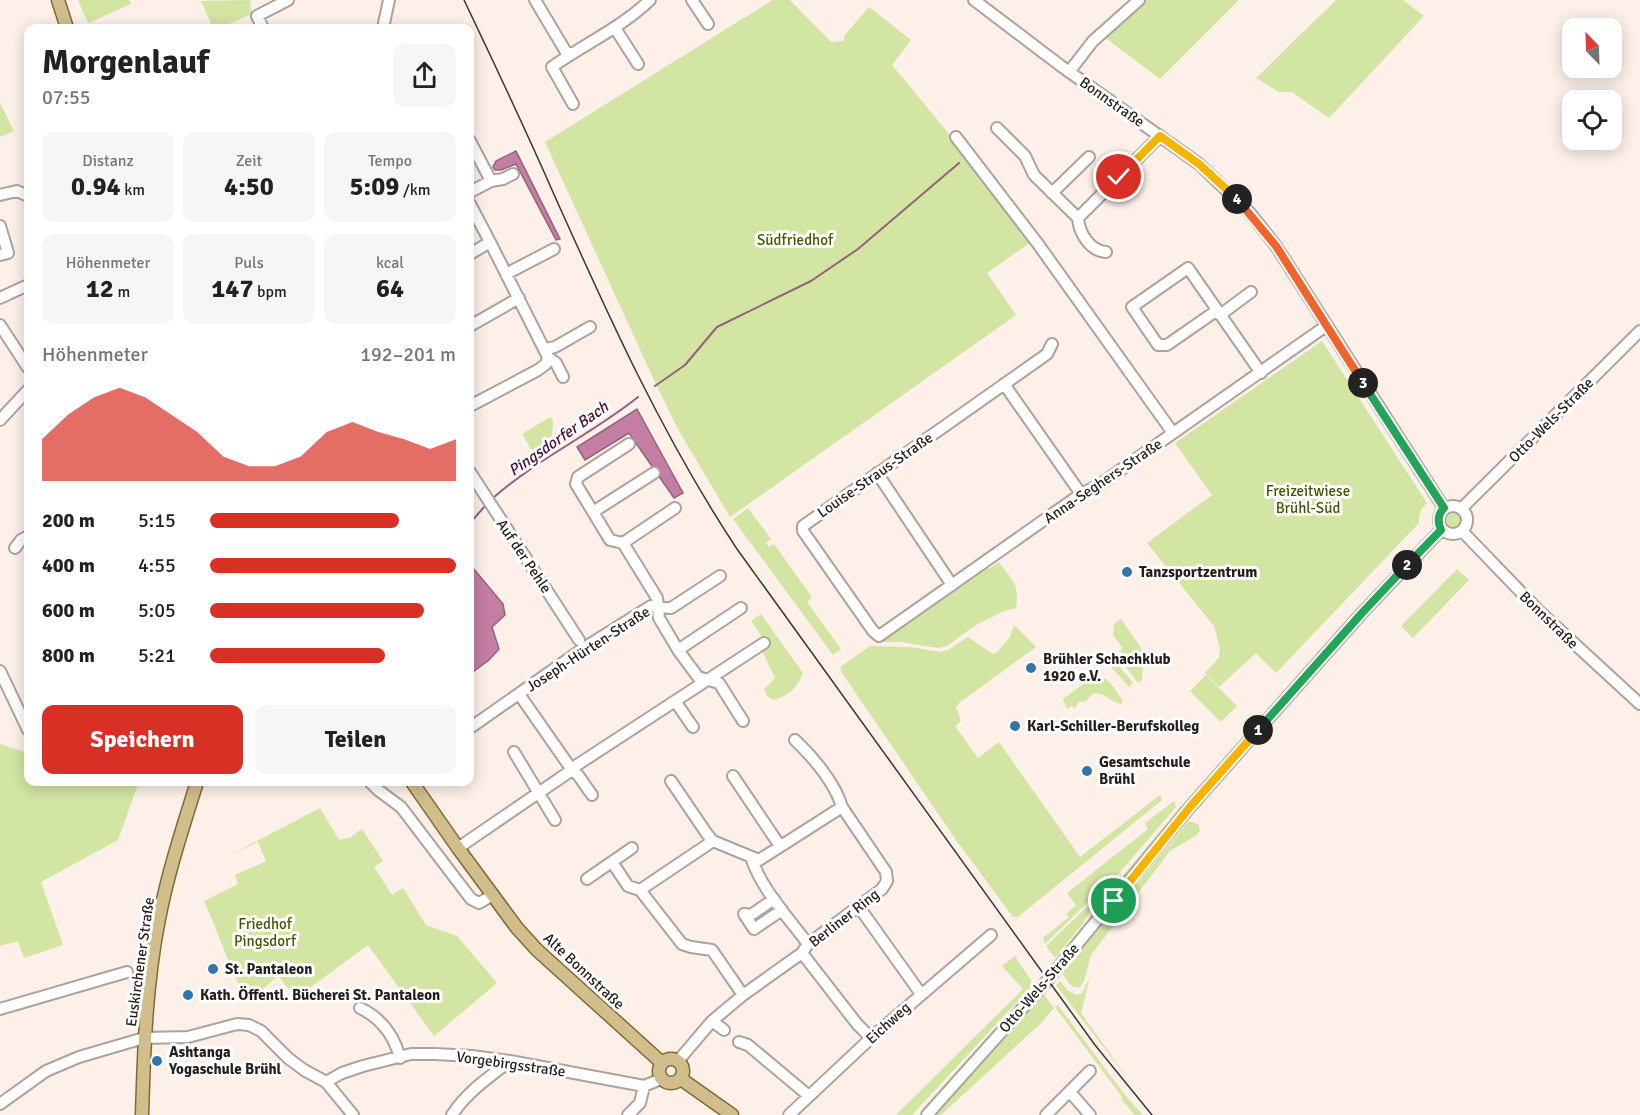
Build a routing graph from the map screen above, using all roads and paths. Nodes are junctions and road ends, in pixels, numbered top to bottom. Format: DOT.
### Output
graph roads {
  1 [pos="58,0"];
  2 [pos="288,0"];
  3 [pos="389,0"];
  4 [pos="535,0"];
  5 [pos="650,0"];
  6 [pos="692,0"];
  7 [pos="974,0"];
  8 [pos="1139,0"];
  9 [pos="66,24"];
  10 [pos="261,24"];
  11 [pos="384,24"];
  12 [pos="708,24"];
  13 [pos="615,28"];
  14 [pos="570,54"];
  15 [pos="638,64"];
  16 [pos="1069,72"];
  17 [pos="573,104"];
  18 [pos="997,128"];
  19 [pos="1160,136"];
  20 [pos="956,137"];
  21 [pos="474,149"];
  22 [pos="1035,150"];
  23 [pos="1089,157"];
  24 [pos="1029,162"];
  25 [pos="513,174"];
  26 [pos="491,181"];
  27 [pos="474,190"];
  28 [pos="1052,193"];
  29 [pos="24,194"];
  30 [pos="0,195"];
  31 [pos="474,212"];
  32 [pos="1078,218"];
  33 [pos="0,226"];
  34 [pos="490,242"];
  35 [pos="554,249"];
  36 [pos="474,252"];
  37 [pos="1106,252"];
  38 [pos="0,255"];
  39 [pos="506,273"];
  40 [pos="24,287"];
  41 [pos="1251,292"];
  42 [pos="0,298"];
  43 [pos="519,298"];
  44 [pos="1218,313"];
  45 [pos="474,324"];
  46 [pos="0,325"];
  47 [pos="1326,326"];
  48 [pos="590,327"];
  49 [pos="1640,331"];
  50 [pos="1052,344"];
  51 [pos="547,353"];
  52 [pos="24,362"];
  53 [pos="1261,373"];
  54 [pos="563,377"];
  55 [pos="1004,384"];
  56 [pos="24,393"];
  57 [pos="474,404"];
  58 [pos="0,420"];
  59 [pos="1173,434"];
  60 [pos="629,444"];
  61 [pos="654,473"];
  62 [pos="877,473"];
  63 [pos="474,478"];
  64 [pos="1081,494"];
  65 [pos="675,508"];
  66 [pos="1444,508"];
  67 [pos="1461,508"];
  68 [pos="593,512"];
  69 [pos="1441,530"];
  70 [pos="1462,531"];
  71 [pos="24,538"];
  72 [pos="623,543"];
  73 [pos="15,548"];
  74 [pos="720,576"];
  75 [pos="952,585"];
  76 [pos="741,608"];
  77 [pos="659,613"];
  78 [pos="879,636"];
  79 [pos="579,640"];
  80 [pos="764,643"];
  81 [pos="678,650"];
  82 [pos="0,671"];
  83 [pos="708,679"];
  84 [pos="519,694"];
  85 [pos="675,701"];
  86 [pos="1640,704"];
  87 [pos="743,721"];
  88 [pos="24,722"];
  89 [pos="474,725"];
  90 [pos="693,727"];
  91 [pos="795,740"];
  92 [pos="514,752"];
  93 [pos="572,771"];
  94 [pos="733,776"];
  95 [pos="671,781"];
  96 [pos="196,786"];
  97 [pos="374,786"];
  98 [pos="415,786"];
  99 [pos="539,792"];
  100 [pos="592,795"];
  101 [pos="842,807"];
  102 [pos="555,820"];
  103 [pos="713,841"];
  104 [pos="780,846"];
  105 [pos="458,848"];
  106 [pos="632,848"];
  107 [pos="751,857"];
  108 [pos="612,862"];
  109 [pos="587,879"];
  110 [pos="640,890"];
  111 [pos="493,895"];
  112 [pos="774,899"];
  113 [pos="859,907"];
  114 [pos="782,910"];
  115 [pos="991,935"];
  116 [pos="805,948"];
  117 [pos="127,972"];
  118 [pos="921,994"];
  119 [pos="743,995"];
  120 [pos="360,1008"];
  121 [pos="0,1009"];
  122 [pos="712,1021"];
  123 [pos="724,1030"];
  124 [pos="144,1038"];
  125 [pos="871,1038"];
  126 [pos="739,1042"];
  127 [pos="400,1058"];
  128 [pos="510,1061"];
  129 [pos="678,1061"];
  130 [pos="662,1063"];
  131 [pos="969,1068"];
  132 [pos="1090,1071"];
  133 [pos="661,1079"];
  134 [pos="681,1079"];
  135 [pos="326,1082"];
  136 [pos="644,1086"];
  137 [pos="1070,1092"];
  138 [pos="809,1096"];
  139 [pos="0,1104"];
  140 [pos="142,1115"];
  141 [pos="353,1115"];
  142 [pos="452,1115"];
  143 [pos="628,1115"];
  144 [pos="732,1115"];
  145 [pos="789,1115"];
  146 [pos="919,1115"];
  147 [pos="927,1115"];
  148 [pos="1046,1115"];
  149 [pos="1090,1115"];
  1 -- 9 [label="main road"];
  2 -- 10 [label="street"];
  3 -- 11 [label="street"];
  4 -- 14 [label="street"];
  5 -- 13 [label="street"];
  6 -- 12 [label="street"];
  7 -- 16 [label="street, Bonnstraße"];
  8 -- 16 [label="street"];
  13 -- 14 [label="street"];
  13 -- 15 [label="street"];
  14 -- 17 [label="street"];
  16 -- 19 [label="street, Bonnstraße"];
  18 -- 24 [label="street"];
  19 -- 32 [label="street"];
  19 -- 47 [label="street, Bonnstraße"];
  20 -- 59 [label="street"];
  21 -- 26 [label="street"];
  22 -- 24 [label="street"];
  23 -- 28 [label="street"];
  24 -- 28 [label="street"];
  25 -- 26 [label="street"];
  26 -- 27 [label="street"];
  28 -- 32 [label="street"];
  29 -- 30 [label="street"];
  31 -- 34 [label="street"];
  32 -- 37 [label="street"];
  33 -- 38 [label="street"];
  34 -- 36 [label="street"];
  34 -- 39 [label="street"];
  35 -- 39 [label="street"];
  39 -- 43 [label="street"];
  40 -- 42 [label="street"];
  41 -- 44 [label="street"];
  43 -- 45 [label="street"];
  43 -- 51 [label="street"];
  44 -- 44 [label="street"];
  44 -- 53 [label="street"];
  46 -- 52 [label="street"];
  47 -- 53 [label="street, Anna-Seghers-Straße"];
  47 -- 66 [label="street, Bonnstraße"];
  48 -- 51 [label="street"];
  49 -- 67 [label="street, Otto-Wels-Straße"];
  50 -- 55 [label="street, Louise-Straus-Straße"];
  51 -- 54 [label="street"];
  51 -- 57 [label="street"];
  53 -- 59 [label="street, Anna-Seghers-Straße"];
  55 -- 62 [label="street, Louise-Straus-Straße"];
  55 -- 64 [label="street"];
  56 -- 58 [label="street"];
  59 -- 64 [label="street, Anna-Seghers-Straße"];
  60 -- 68 [label="street"];
  61 -- 68 [label="street"];
  62 -- 75 [label="street"];
  62 -- 78 [label="street, Louise-Straus-Straße"];
  63 -- 79 [label="street, Auf der Pehle"];
  64 -- 75 [label="street, Anna-Seghers-Straße"];
  65 -- 72 [label="street"];
  66 -- 67 [label="street"];
  66 -- 69 [label="street"];
  67 -- 70 [label="street"];
  68 -- 72 [label="street"];
  69 -- 70 [label="street"];
  69 -- 131 [label="street, Otto-Wels-Straße"];
  70 -- 86 [label="street, Bonnstraße"];
  71 -- 73 [label="street"];
  72 -- 77 [label="street"];
  74 -- 77 [label="street, Joseph-Hürten-Straße"];
  75 -- 78 [label="street, Anna-Seghers-Straße"];
  76 -- 81 [label="street"];
  77 -- 81 [label="street, Joseph-Hürten-Straße"];
  77 -- 84 [label="street, Joseph-Hürten-Straße"];
  80 -- 83 [label="street"];
  81 -- 83 [label="street, Joseph-Hürten-Straße"];
  82 -- 88 [label="street"];
  83 -- 85 [label="street"];
  83 -- 87 [label="street, Joseph-Hürten-Straße"];
  84 -- 89 [label="street, Joseph-Hürten-Straße"];
  84 -- 93 [label="street, Joseph-Hürten-Straße"];
  85 -- 90 [label="street"];
  85 -- 93 [label="street"];
  91 -- 101 [label="street, Berliner Ring"];
  92 -- 99 [label="street"];
  93 -- 99 [label="street"];
  93 -- 100 [label="street, Joseph-Hürten-Straße"];
  94 -- 104 [label="street"];
  95 -- 103 [label="street"];
  96 -- 124 [label="main road, Euskirchener Straße"];
  97 -- 111 [label="street"];
  98 -- 105 [label="main road, Alte Bonnstraße"];
  99 -- 102 [label="street"];
  99 -- 105 [label="street"];
  101 -- 104 [label="street"];
  101 -- 113 [label="street, Berliner Ring"];
  103 -- 107 [label="street"];
  103 -- 110 [label="street"];
  104 -- 107 [label="street"];
  105 -- 111 [label="main road, Alte Bonnstraße"];
  106 -- 108 [label="street"];
  107 -- 112 [label="street"];
  108 -- 109 [label="street"];
  108 -- 110 [label="street"];
  110 -- 119 [label="street"];
  111 -- 130 [label="main road, Alte Bonnstraße"];
  112 -- 114 [label="street"];
  112 -- 114 [label="street"];
  113 -- 116 [label="street, Berliner Ring"];
  113 -- 118 [label="street"];
  114 -- 116 [label="street"];
  115 -- 118 [label="street, Eichweg"];
  116 -- 119 [label="street, Berliner Ring"];
  116 -- 125 [label="street"];
  117 -- 121 [label="street"];
  118 -- 125 [label="street, Eichweg"];
  119 -- 122 [label="street, Berliner Ring"];
  120 -- 127 [label="street"];
  122 -- 123 [label="street"];
  122 -- 129 [label="street, Berliner Ring"];
  124 -- 135 [label="street"];
  124 -- 139 [label="street"];
  124 -- 140 [label="main road, Euskirchener Straße"];
  125 -- 138 [label="street, Eichweg"];
  126 -- 138 [label="street"];
  127 -- 128 [label="street, Vorgebirgsstraße"];
  127 -- 135 [label="street, Vorgebirgsstraße"];
  128 -- 136 [label="street, Vorgebirgsstraße"];
  128 -- 142 [label="street"];
  129 -- 130 [label="main road"];
  129 -- 134 [label="main road"];
  130 -- 133 [label="main road"];
  131 -- 146 [label="street, Otto-Wels-Straße"];
  131 -- 147 [label="street, Otto-Wels-Straße"];
  132 -- 137 [label="street"];
  133 -- 134 [label="main road"];
  133 -- 136 [label="street"];
  134 -- 144 [label="main road"];
  135 -- 141 [label="street"];
  136 -- 143 [label="street"];
  137 -- 148 [label="street"];
  137 -- 149 [label="street"];
  138 -- 145 [label="street, Eichweg"];
}
